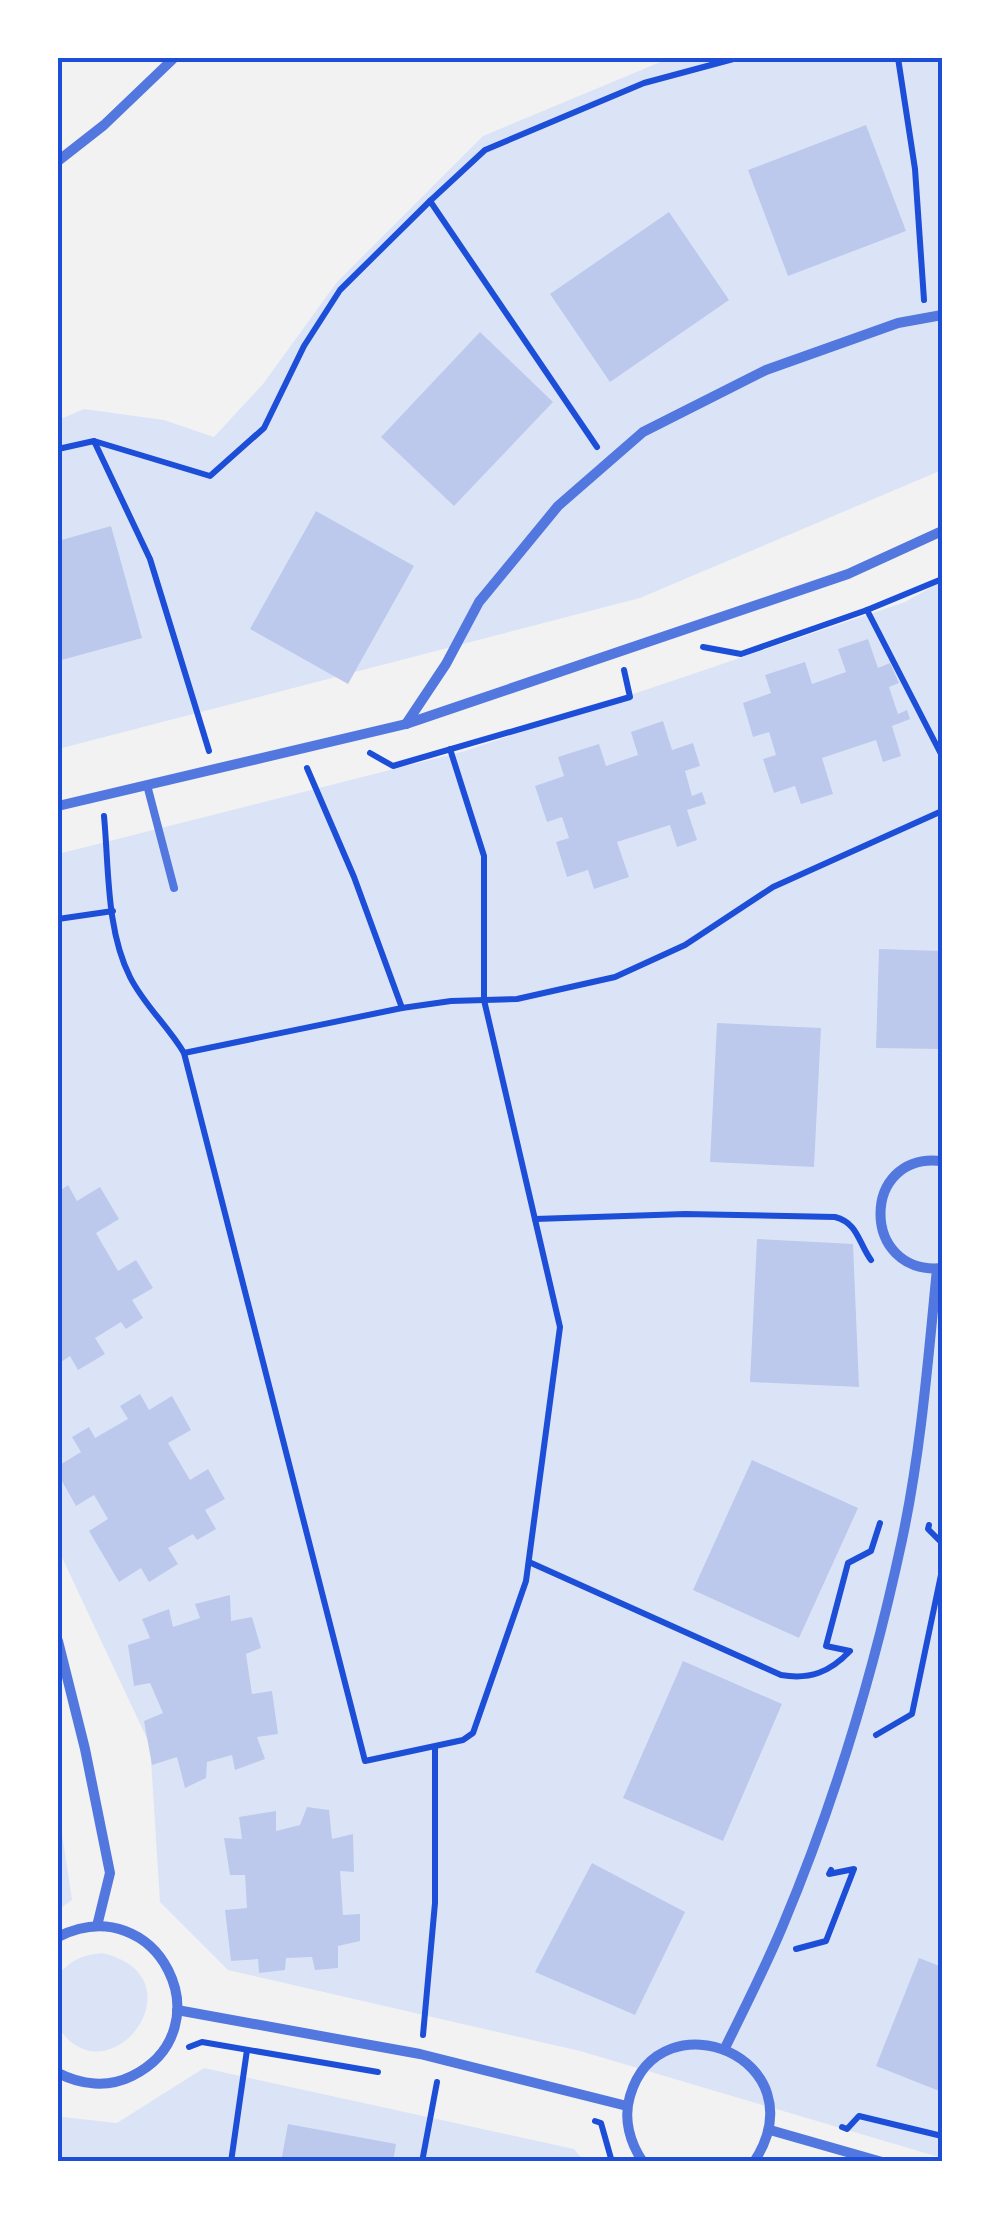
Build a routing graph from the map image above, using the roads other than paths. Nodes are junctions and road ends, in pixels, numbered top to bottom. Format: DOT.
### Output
graph roads {
  1 [pos="174,58"];
  2 [pos="58,161"];
  3 [pos="942,315"];
  4 [pos="942,532"];
  5 [pos="406,724"];
  6 [pos="148,785"];
  7 [pos="58,806"];
  8 [pos="174,888"];
  9 [pos="942,1161"];
  10 [pos="940,1268"];
  11 [pos="58,1642"];
  12 [pos="97,1926"];
  13 [pos="58,1938"];
  14 [pos="177,2010"];
  15 [pos="726,2048"];
  16 [pos="58,2073"];
  17 [pos="628,2106"];
  18 [pos="770,2130"];
  19 [pos="644,2162"];
  20 [pos="754,2162"];
  21 [pos="882,2162"];
  1 -- 2 [label="street"];
  3 -- 5 [label="street"];
  4 -- 5 [label="street"];
  5 -- 6 [label="street"];
  6 -- 7 [label="street"];
  6 -- 8 [label="lane"];
  9 -- 10 [label="street"];
  10 -- 15 [label="street"];
  11 -- 12 [label="street"];
  12 -- 13 [label="street"];
  12 -- 14 [label="street"];
  14 -- 16 [label="street"];
  14 -- 17 [label="street"];
  15 -- 17 [label="street"];
  15 -- 18 [label="street"];
  17 -- 19 [label="street"];
  18 -- 20 [label="street"];
  18 -- 21 [label="street"];
}
